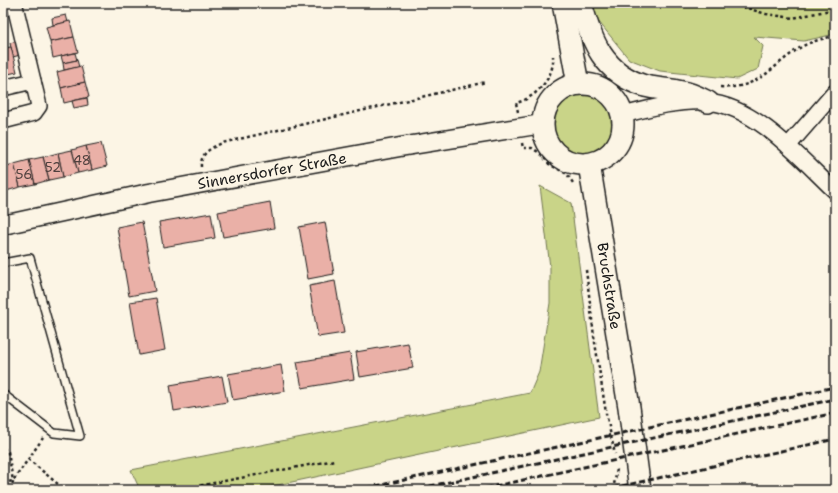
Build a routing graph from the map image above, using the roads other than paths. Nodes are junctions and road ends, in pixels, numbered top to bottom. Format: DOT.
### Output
graph roads {
  1 [pos="563,3"];
  2 [pos="581,3"];
  3 [pos="15,6"];
  4 [pos="33,81"];
  5 [pos="578,84"];
  6 [pos="3,88"];
  7 [pos="835,92"];
  8 [pos="713,95"];
  9 [pos="623,114"];
  10 [pos="3,121"];
  11 [pos="542,124"];
  12 [pos="788,146"];
  13 [pos="589,164"];
  14 [pos="835,191"];
  15 [pos="3,225"];
  16 [pos="3,263"];
  17 [pos="3,394"];
  18 [pos="626,456"];
  19 [pos="624,490"];
  20 [pos="640,490"];
  1 -- 5 [label="main road"];
  2 -- 8 [label="main road"];
  3 -- 4 [label="street"];
  4 -- 6 [label="street"];
  4 -- 10 [label="street"];
  5 -- 9 [label="main road"];
  5 -- 11 [label="main road"];
  7 -- 12 [label="street"];
  8 -- 9 [label="street"];
  8 -- 12 [label="street"];
  9 -- 13 [label="main road"];
  11 -- 13 [label="main road"];
  11 -- 15 [label="street, Sinnersdorfer Straße"];
  12 -- 14 [label="street"];
  13 -- 18 [label="main road, Bruchstraße"];
  16 -- 17 [label="lane"];
  18 -- 19 [label="main road"];
  18 -- 20 [label="main road"];
}
